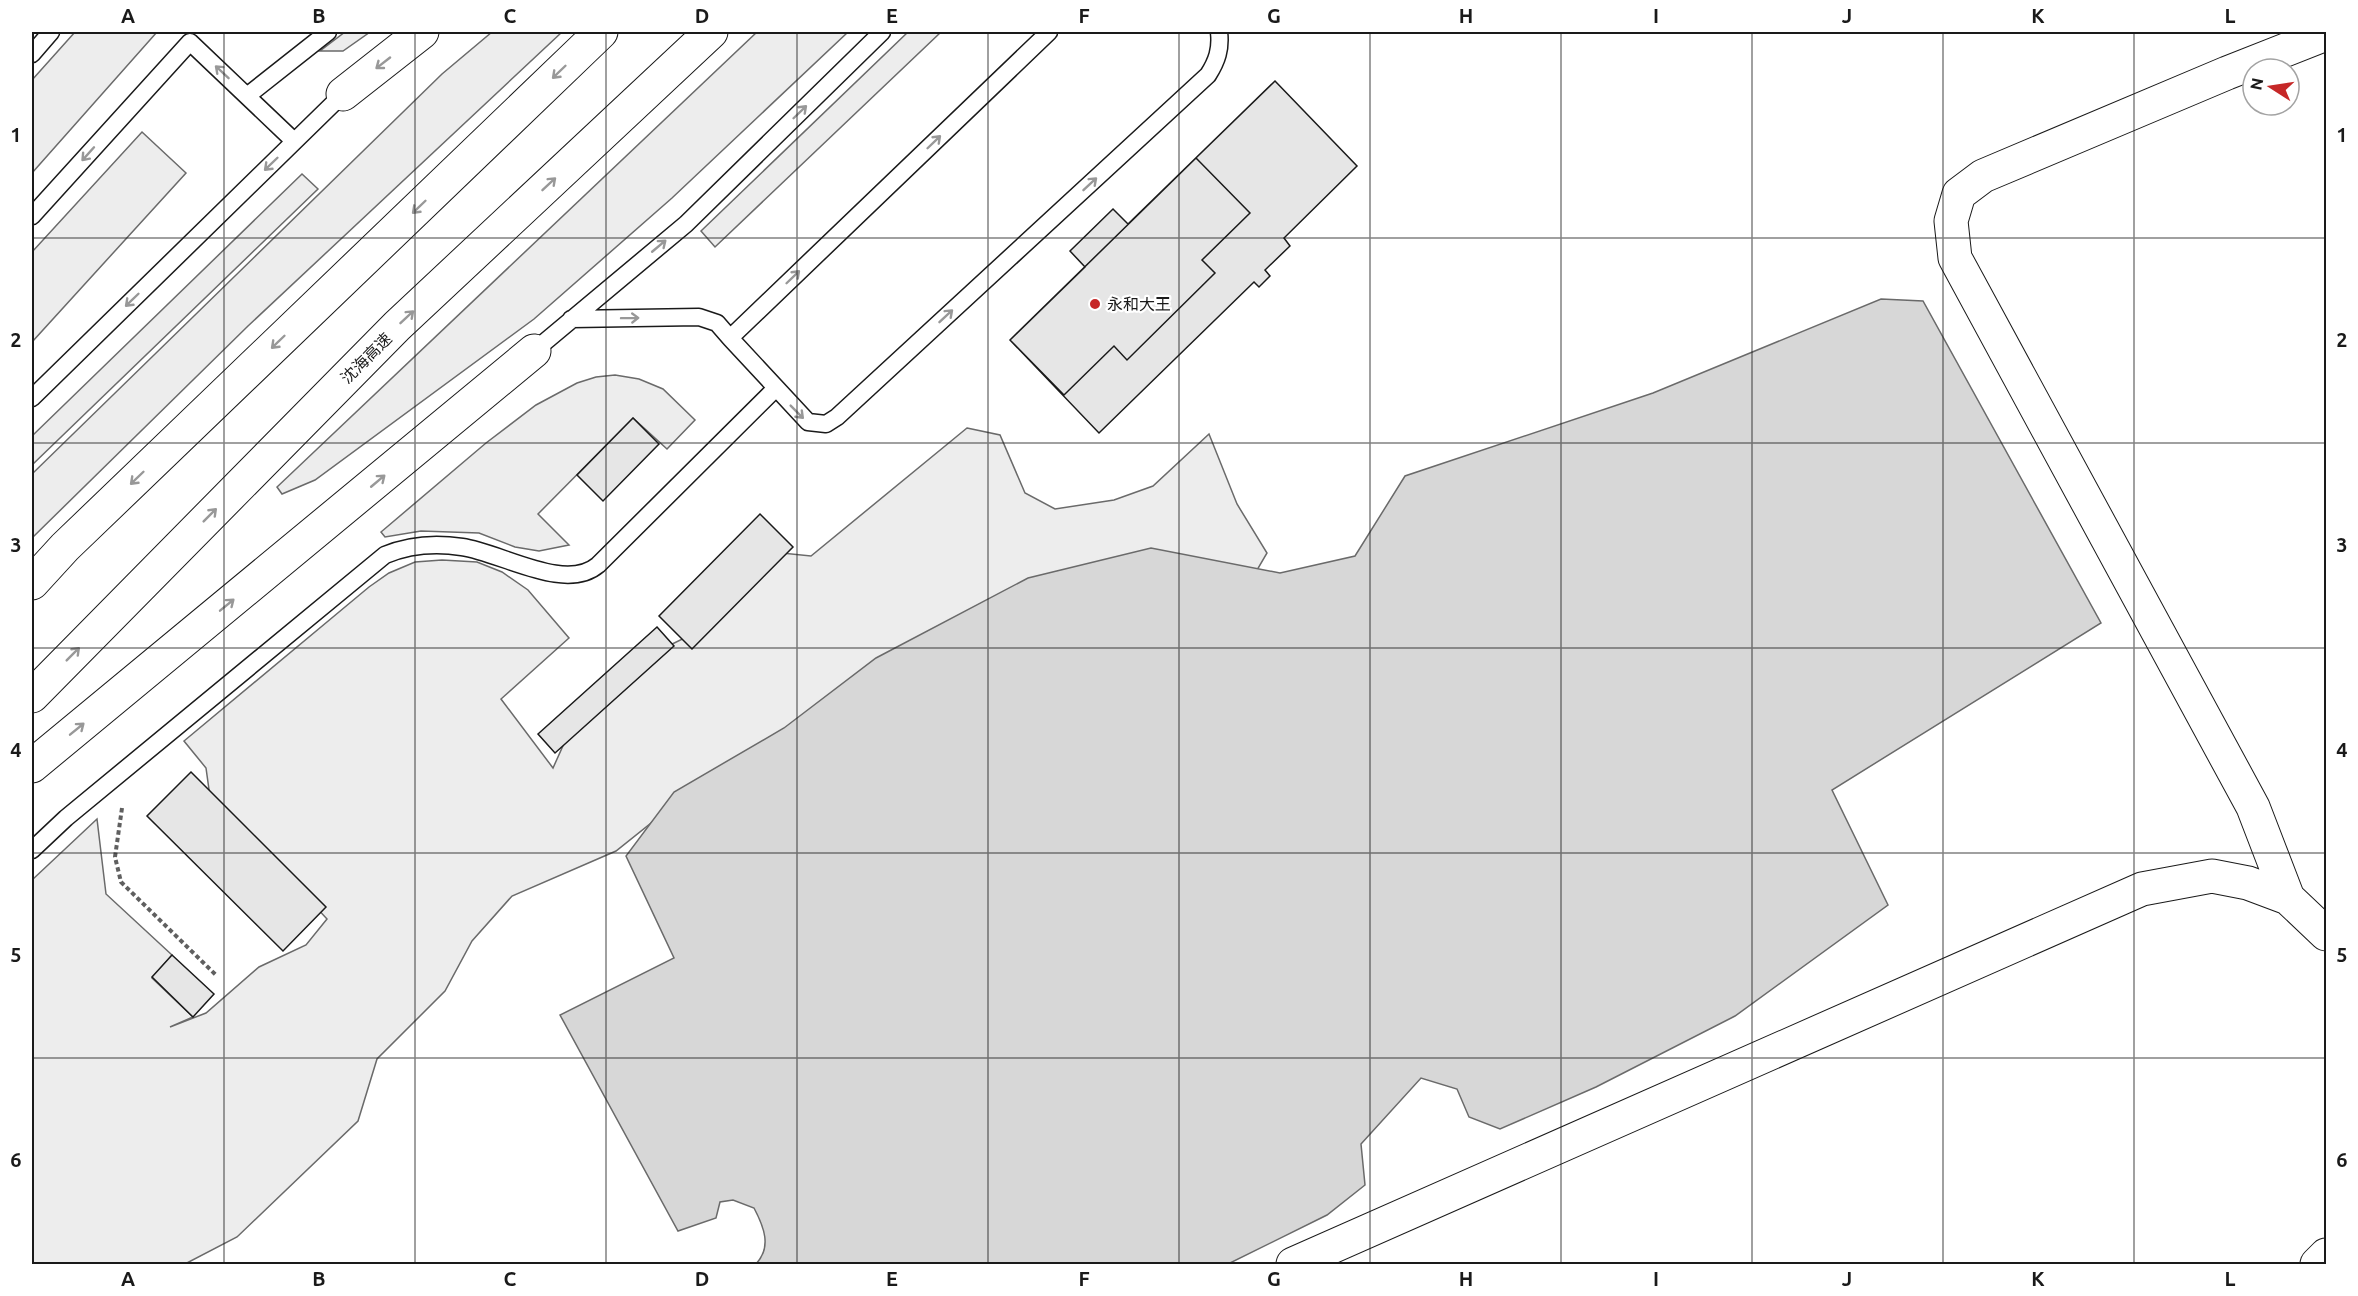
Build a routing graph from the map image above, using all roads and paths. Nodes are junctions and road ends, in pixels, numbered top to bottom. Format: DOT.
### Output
graph roads {
  1 [pos="51,32"];
  2 [pos="328,32"];
  3 [pos="422,32"];
  4 [pos="601,32"];
  5 [pos="711,32"];
  6 [pos="882,32"];
  7 [pos="1049,32"];
  8 [pos="1219,32"];
  9 [pos="2326,34"];
  10 [pos="193,37"];
  11 [pos="32,54"];
  12 [pos="343,94"];
  13 [pos="247,96"];
  14 [pos="294,141"];
  15 [pos="32,216"];
  16 [pos="571,320"];
  17 [pos="730,338"];
  18 [pos="534,351"];
  19 [pos="775,389"];
  20 [pos="32,398"];
  21 [pos="32,583"];
  22 [pos="32,696"];
  23 [pos="145,753"];
  24 [pos="32,766"];
  25 [pos="32,850"];
  26 [pos="2288,898"];
  27 [pos="2326,934"];
  28 [pos="217,976"];
  29 [pos="2326,1255"];
  30 [pos="1296,1264"];
  31 [pos="2317,1264"];
  1 -- 11 [label="lane"];
  2 -- 13 [label="lane"];
  3 -- 12 [label="main road, one-way"];
  4 -- 21 [label="main road, one-way"];
  22 -- 5 [label="main road, 沈海高速, one-way"];
  16 -- 6 [label="lane, one-way"];
  17 -- 7 [label="lane, one-way"];
  19 -- 8 [label="lane, one-way"];
  9 -- 26 [label="main road"];
  13 -- 10 [label="lane, one-way"];
  10 -- 15 [label="lane, one-way"];
  12 -- 14 [label="lane"];
  13 -- 14 [label="lane"];
  14 -- 20 [label="lane, one-way"];
  16 -- 17 [label="lane, one-way"];
  16 -- 18 [label="lane"];
  17 -- 19 [label="lane"];
  24 -- 18 [label="main road, one-way"];
  19 -- 23 [label="lane"];
  23 -- 25 [label="lane"];
  23 -- 28 [label="path"];
  26 -- 27 [label="main road"];
  26 -- 30 [label="main road"];
  29 -- 31 [label="main road"];
}
